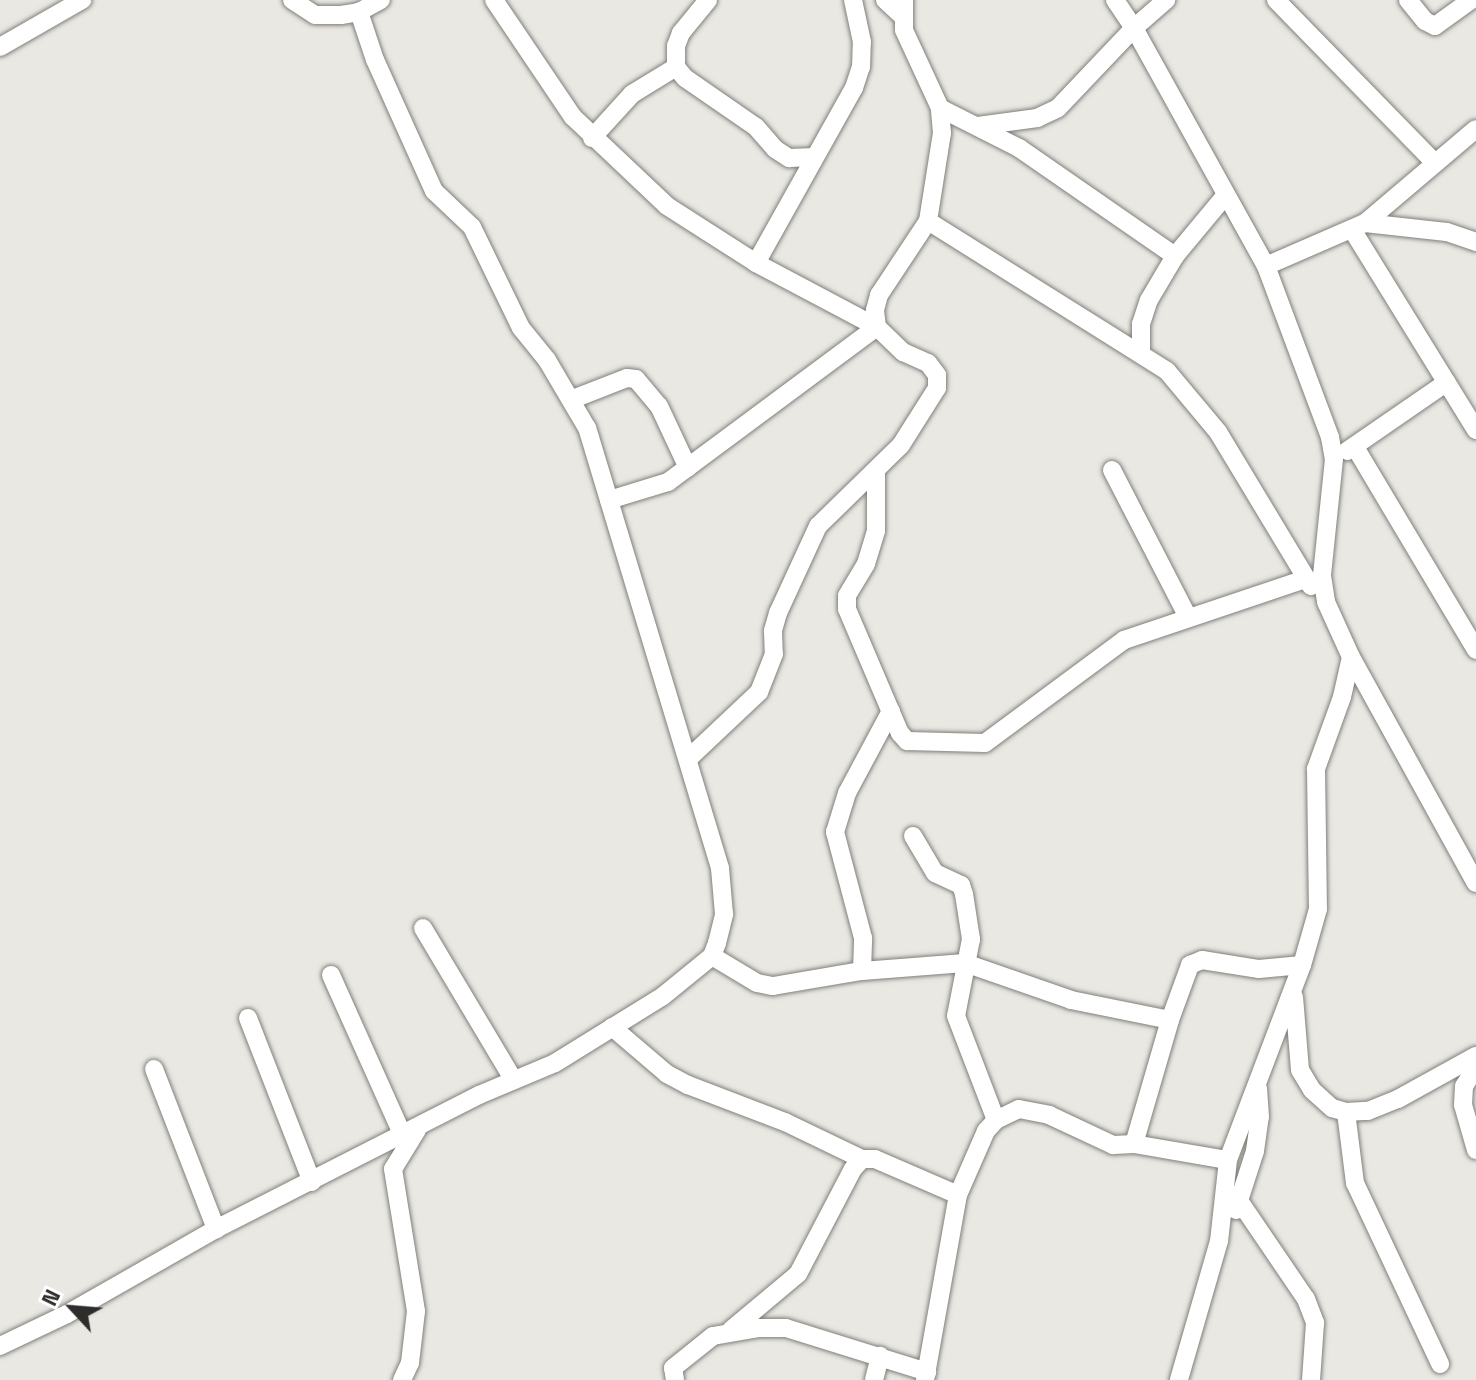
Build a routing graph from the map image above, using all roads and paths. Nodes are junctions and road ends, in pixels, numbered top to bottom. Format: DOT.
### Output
graph roads {
  1 [pos="292,0"];
  2 [pos="381,0"];
  3 [pos="494,0"];
  4 [pos="708,0"];
  5 [pos="853,0"];
  6 [pos="885,0"];
  7 [pos="1115,0"];
  8 [pos="1166,0"];
  9 [pos="1276,0"];
  10 [pos="1408,0"];
  11 [pos="1471,0"];
  12 [pos="74,2"];
  13 [pos="902,8"];
  14 [pos="359,12"];
  15 [pos="1134,28"];
  16 [pos="0,47"];
  17 [pos="676,67"];
  18 [pos="940,108"];
  19 [pos="978,126"];
  20 [pos="1476,129"];
  21 [pos="592,138"];
  22 [pos="815,157"];
  23 [pos="1435,163"];
  24 [pos="1225,196"];
  25 [pos="928,221"];
  26 [pos="1359,227"];
  27 [pos="1476,242"];
  28 [pos="1175,256"];
  29 [pos="756,263"];
  30 [pos="1266,266"];
  31 [pos="877,327"];
  32 [pos="1141,352"];
  33 [pos="1447,382"];
  34 [pos="573,399"];
  35 [pos="1476,430"];
  36 [pos="1355,447"];
  37 [pos="1334,459"];
  38 [pos="688,468"];
  39 [pos="1112,470"];
  40 [pos="876,472"];
  41 [pos="609,500"];
  42 [pos="1305,579"];
  43 [pos="1326,602"];
  44 [pos="1188,617"];
  45 [pos="1476,650"];
  46 [pos="1351,657"];
  47 [pos="891,711"];
  48 [pos="688,759"];
  49 [pos="913,836"];
  50 [pos="1476,883"];
  51 [pos="423,928"];
  52 [pos="712,956"];
  53 [pos="965,963"];
  54 [pos="1302,965"];
  55 [pos="862,971"];
  56 [pos="331,975"];
  57 [pos="1294,986"];
  58 [pos="248,1018"];
  59 [pos="1170,1020"];
  60 [pos="612,1027"];
  61 [pos="1476,1056"];
  62 [pos="1476,1067"];
  63 [pos="154,1069"];
  64 [pos="513,1079"];
  65 [pos="1257,1079"];
  66 [pos="1346,1112"];
  67 [pos="996,1120"];
  68 [pos="411,1132"];
  69 [pos="1134,1144"];
  70 [pos="1476,1150"];
  71 [pos="862,1159"];
  72 [pos="1228,1160"];
  73 [pos="312,1182"];
  74 [pos="958,1195"];
  75 [pos="1240,1202"];
  76 [pos="216,1229"];
  77 [pos="1219,1241"];
  78 [pos="731,1330"];
  79 [pos="0,1346"];
  80 [pos="880,1356"];
  81 [pos="1440,1364"];
  82 [pos="926,1376"];
  83 [pos="405,1380"];
  84 [pos="675,1380"];
  85 [pos="874,1380"];
  86 [pos="1179,1380"];
  87 [pos="1311,1380"];
  1 -- 14 [label="street"];
  2 -- 14 [label="street"];
  3 -- 21 [label="street"];
  4 -- 17 [label="street"];
  5 -- 22 [label="street"];
  6 -- 13 [label="street"];
  7 -- 15 [label="street"];
  8 -- 15 [label="street"];
  9 -- 23 [label="street"];
  10 -- 11 [label="street"];
  12 -- 16 [label="street"];
  13 -- 18 [label="street"];
  14 -- 34 [label="street"];
  15 -- 19 [label="street"];
  15 -- 24 [label="street"];
  17 -- 21 [label="street"];
  17 -- 22 [label="street"];
  18 -- 19 [label="street"];
  18 -- 25 [label="street"];
  19 -- 28 [label="street"];
  20 -- 23 [label="street"];
  21 -- 29 [label="street"];
  22 -- 29 [label="street"];
  23 -- 26 [label="street"];
  24 -- 28 [label="street"];
  24 -- 30 [label="street"];
  25 -- 31 [label="street"];
  25 -- 32 [label="street"];
  26 -- 27 [label="street"];
  26 -- 30 [label="street"];
  26 -- 33 [label="street"];
  28 -- 32 [label="street"];
  29 -- 31 [label="street"];
  30 -- 37 [label="street"];
  31 -- 38 [label="street"];
  31 -- 40 [label="street"];
  32 -- 42 [label="street"];
  33 -- 35 [label="street"];
  33 -- 36 [label="street"];
  34 -- 38 [label="street"];
  34 -- 41 [label="street"];
  36 -- 37 [label="street"];
  36 -- 45 [label="street"];
  37 -- 43 [label="street"];
  38 -- 41 [label="street"];
  39 -- 44 [label="street"];
  40 -- 47 [label="street"];
  40 -- 48 [label="street"];
  41 -- 48 [label="street"];
  42 -- 43 [label="street"];
  42 -- 44 [label="street"];
  43 -- 46 [label="street"];
  44 -- 47 [label="street"];
  46 -- 50 [label="street"];
  46 -- 54 [label="street"];
  47 -- 55 [label="street"];
  48 -- 52 [label="street"];
  49 -- 53 [label="street"];
  51 -- 64 [label="street"];
  52 -- 55 [label="street"];
  52 -- 60 [label="street"];
  53 -- 55 [label="street"];
  53 -- 59 [label="street"];
  53 -- 67 [label="street"];
  54 -- 57 [label="street"];
  54 -- 59 [label="street"];
  56 -- 68 [label="street"];
  57 -- 65 [label="street"];
  57 -- 66 [label="street"];
  58 -- 73 [label="street"];
  59 -- 69 [label="street"];
  60 -- 64 [label="street"];
  60 -- 71 [label="street"];
  61 -- 66 [label="street"];
  62 -- 70 [label="street"];
  63 -- 76 [label="street"];
  64 -- 68 [label="street"];
  65 -- 72 [label="street"];
  65 -- 75 [label="street"];
  66 -- 81 [label="street"];
  67 -- 69 [label="street"];
  67 -- 74 [label="street"];
  68 -- 73 [label="street"];
  68 -- 83 [label="street"];
  69 -- 72 [label="street"];
  71 -- 74 [label="street"];
  71 -- 78 [label="street"];
  72 -- 77 [label="street"];
  73 -- 76 [label="street"];
  74 -- 82 [label="street"];
  75 -- 77 [label="street"];
  75 -- 87 [label="street"];
  76 -- 79 [label="street"];
  77 -- 86 [label="street"];
  78 -- 80 [label="street"];
  78 -- 84 [label="street"];
  80 -- 82 [label="street"];
  80 -- 85 [label="street"];
}
